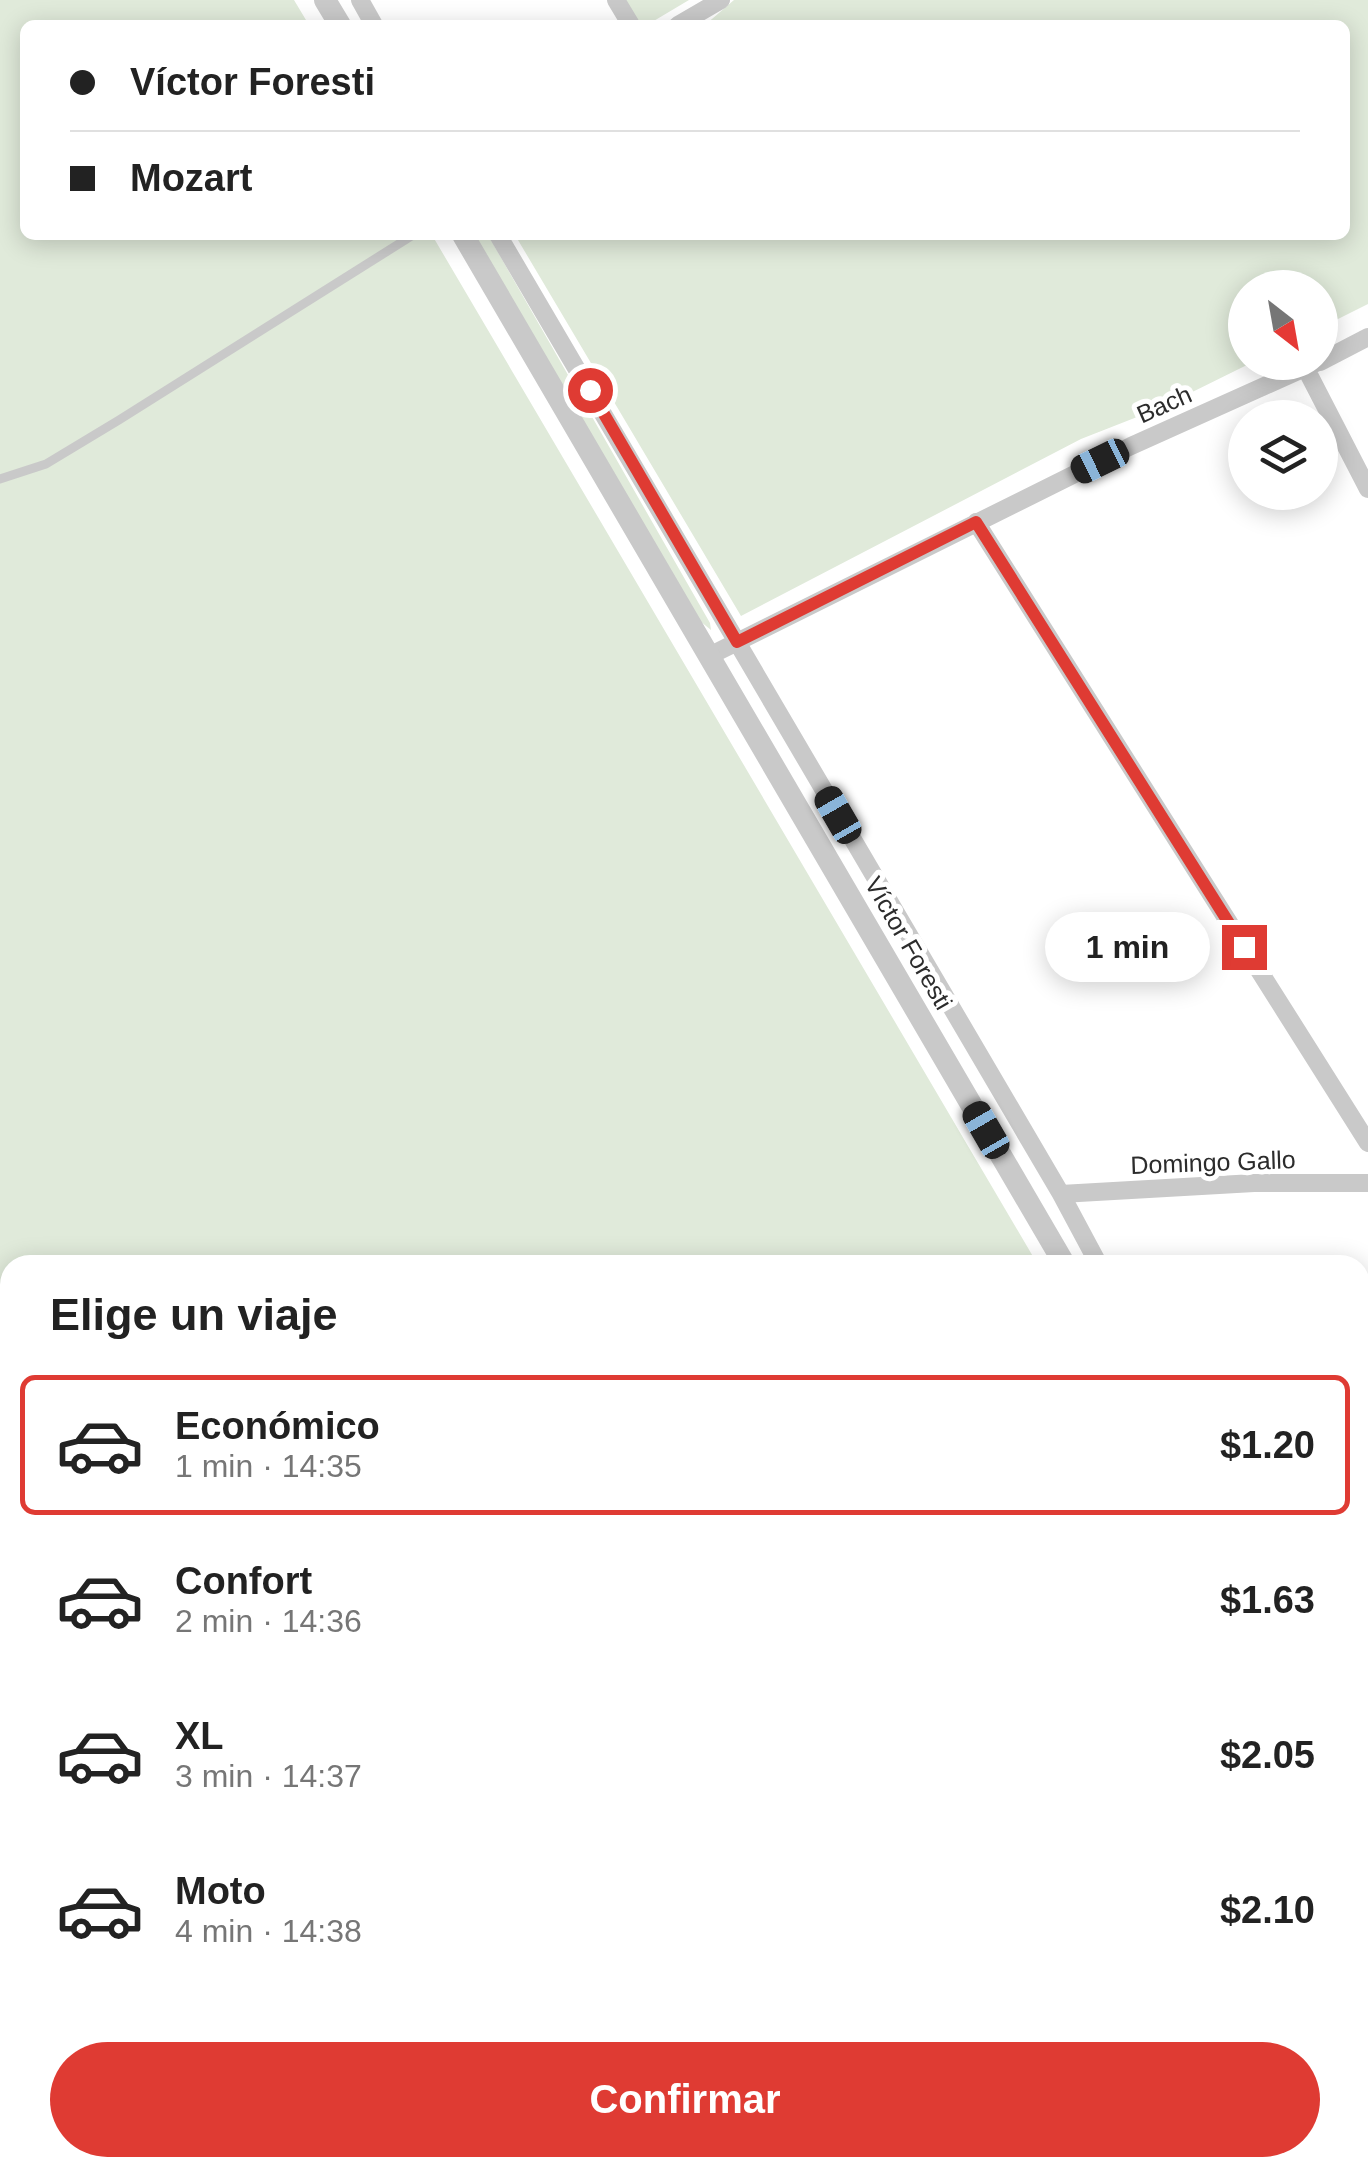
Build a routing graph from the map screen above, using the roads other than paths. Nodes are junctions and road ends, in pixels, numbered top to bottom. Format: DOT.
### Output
graph roads {
  1 [pos="720,0"];
  2 [pos="686,20"];
  3 [pos="404,240"];
  4 [pos="466,240"];
  5 [pos="501,240"];
  6 [pos="1368,337"];
  7 [pos="1338,352"];
  8 [pos="1279,380"];
  9 [pos="1322,380"];
  10 [pos="0,478"];
  11 [pos="1368,489"];
  12 [pos="976,522"];
  13 [pos="737,642"];
  14 [pos="709,656"];
  15 [pos="1368,1143"];
  16 [pos="1368,1183"];
  17 [pos="1060,1194"];
  18 [pos="1058,1255"];
  19 [pos="1094,1255"];
  1 -- 2 [label="street"];
  3 -- 10 [label="lane"];
  4 -- 14 [label="street, Víctor Foresti"];
  5 -- 13 [label="street, Víctor Foresti"];
  6 -- 7 [label="street, Bach"];
  8 -- 12 [label="street, Bach"];
  9 -- 11 [label="street"];
  12 -- 13 [label="street, Bach"];
  12 -- 15 [label="street"];
  13 -- 14 [label="street, Bach"];
  13 -- 17 [label="street, Víctor Foresti"];
  14 -- 18 [label="street, Víctor Foresti"];
  16 -- 17 [label="street, Domingo Gallo"];
  17 -- 19 [label="street, Víctor Foresti"];
}
